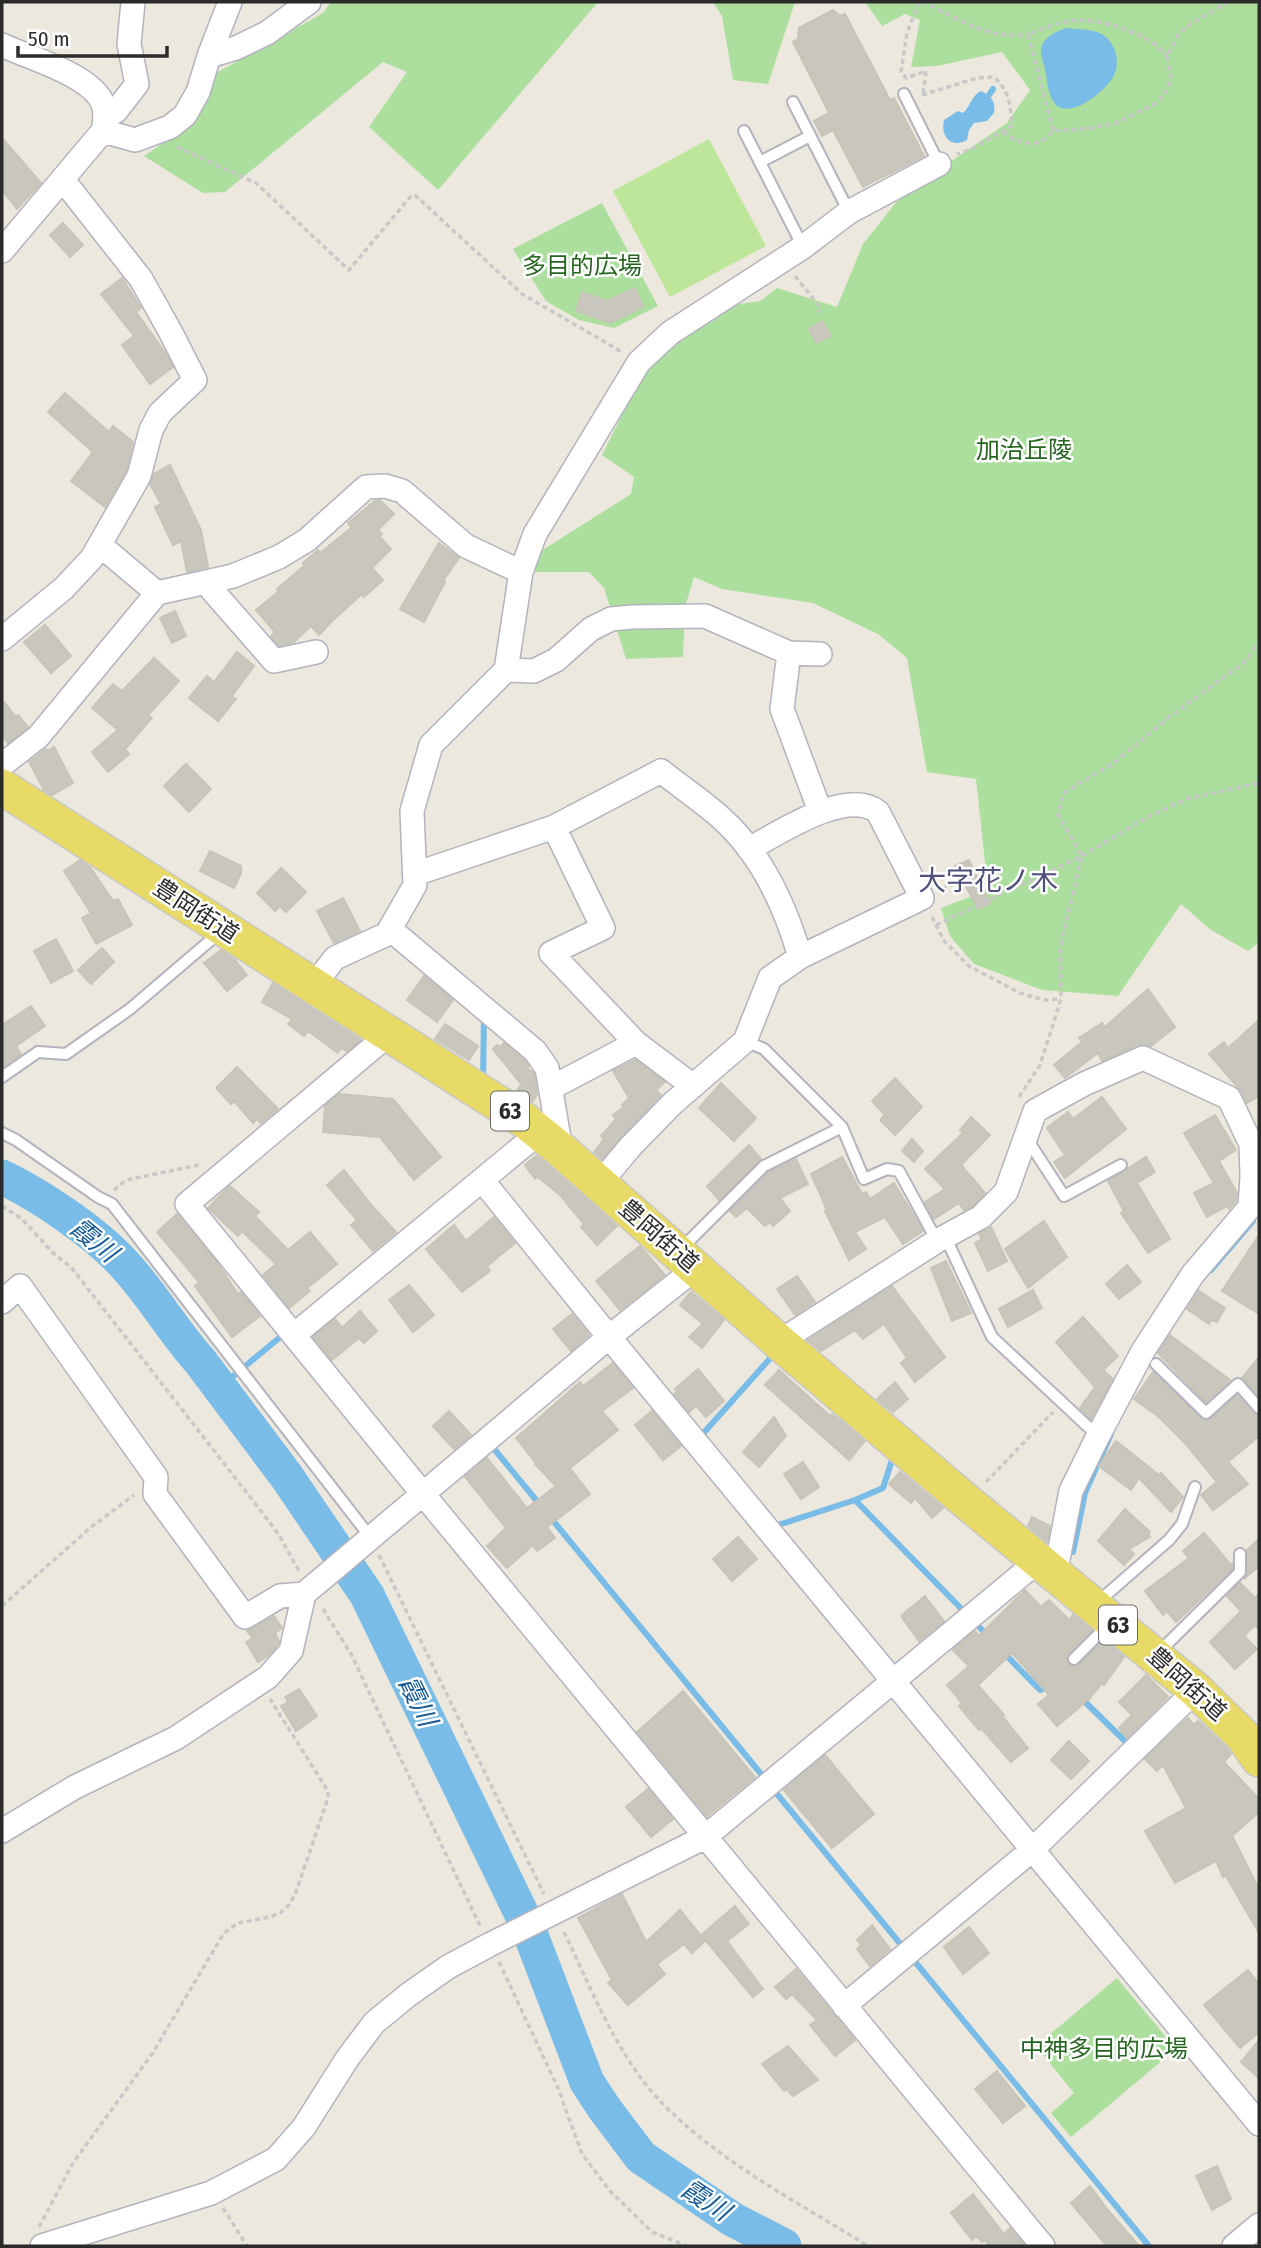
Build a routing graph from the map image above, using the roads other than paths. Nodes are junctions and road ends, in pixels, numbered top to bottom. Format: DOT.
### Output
graph roads {
  1 [pos="133,2"];
  2 [pos="230,2"];
  3 [pos="309,2"];
  4 [pos="2,45"];
  5 [pos="209,56"];
  6 [pos="905,97"];
  7 [pos="793,102"];
  8 [pos="104,124"];
  9 [pos="744,131"];
  10 [pos="810,136"];
  11 [pos="760,162"];
  12 [pos="938,162"];
  13 [pos="62,180"];
  14 [pos="849,212"];
  15 [pos="803,247"];
  16 [pos="2,251"];
  17 [pos="100,545"];
  18 [pos="521,572"];
  19 [pos="205,582"];
  20 [pos="157,593"];
  21 [pos="2,639"];
  22 [pos="316,652"];
  23 [pos="789,653"];
  24 [pos="820,654"];
  25 [pos="506,670"];
  26 [pos="2,765"];
  27 [pos="2,787"];
  28 [pos="820,811"];
  29 [pos="554,827"];
  30 [pos="749,849"];
  31 [pos="415,874"];
  32 [pos="223,929"];
  33 [pos="390,929"];
  34 [pos="800,957"];
  35 [pos="313,986"];
  36 [pos="389,1034"];
  37 [pos="744,1041"];
  38 [pos="636,1043"];
  39 [pos="2,1077"];
  40 [pos="693,1086"];
  41 [pos="551,1088"];
  42 [pos="1029,1127"];
  43 [pos="842,1128"];
  44 [pos="2,1133"];
  45 [pos="551,1141"];
  46 [pos="1121,1165"];
  47 [pos="482,1180"];
  48 [pos="600,1183"];
  49 [pos="942,1238"];
  50 [pos="687,1260"];
  51 [pos="2,1302"];
  52 [pos="294,1335"];
  53 [pos="609,1337"];
  54 [pos="779,1342"];
  55 [pos="1149,1356"];
  56 [pos="1259,1408"];
  57 [pos="1098,1436"];
  58 [pos="1195,1487"];
  59 [pos="423,1494"];
  60 [pos="369,1539"];
  61 [pos="1240,1554"];
  62 [pos="1047,1567"];
  63 [pos="310,1589"];
  64 [pos="1103,1613"];
  65 [pos="1155,1655"];
  66 [pos="1074,1659"];
  67 [pos="892,1680"];
  68 [pos="1196,1690"];
  69 [pos="1259,1759"];
  70 [pos="2,1831"];
  71 [pos="705,1837"];
  72 [pos="1032,1850"];
  73 [pos="844,2006"];
  74 [pos="1259,2124"];
  75 [pos="1259,2225"];
  76 [pos="40,2241"];
  77 [pos="1043,2246"];
  78 [pos="1234,2246"];
  1 -- 8 [label="street"];
  2 -- 5 [label="street"];
  3 -- 5 [label="street"];
  4 -- 8 [label="street"];
  5 -- 8 [label="street"];
  6 -- 12 [label="lane"];
  7 -- 10 [label="lane"];
  8 -- 13 [label="street"];
  9 -- 11 [label="lane"];
  10 -- 11 [label="lane"];
  10 -- 14 [label="lane"];
  11 -- 15 [label="lane"];
  12 -- 14 [label="street"];
  13 -- 16 [label="street"];
  13 -- 17 [label="street"];
  14 -- 15 [label="street"];
  15 -- 18 [label="street"];
  17 -- 20 [label="street"];
  17 -- 21 [label="street"];
  18 -- 19 [label="street"];
  18 -- 25 [label="street"];
  19 -- 20 [label="street"];
  19 -- 22 [label="street"];
  20 -- 26 [label="street"];
  23 -- 24 [label="street"];
  23 -- 25 [label="street"];
  23 -- 28 [label="street"];
  25 -- 31 [label="street"];
  27 -- 32 [label="main road, 豊岡街道 / 63"];
  28 -- 30 [label="street"];
  28 -- 34 [label="street"];
  29 -- 30 [label="street"];
  29 -- 31 [label="street"];
  29 -- 38 [label="street"];
  30 -- 34 [label="street"];
  31 -- 33 [label="street"];
  32 -- 35 [label="main road, 豊岡街道 / 63"];
  32 -- 39 [label="lane"];
  33 -- 35 [label="street"];
  33 -- 41 [label="street"];
  34 -- 37 [label="street"];
  35 -- 36 [label="main road, 豊岡街道 / 63"];
  36 -- 45 [label="main road, 豊岡街道 / 63"];
  36 -- 52 [label="street"];
  37 -- 40 [label="street"];
  37 -- 43 [label="lane"];
  38 -- 40 [label="street"];
  38 -- 41 [label="street"];
  40 -- 48 [label="street"];
  41 -- 45 [label="street"];
  42 -- 46 [label="lane"];
  42 -- 49 [label="street"];
  42 -- 55 [label="street"];
  43 -- 49 [label="lane"];
  43 -- 50 [label="lane"];
  44 -- 60 [label="lane"];
  45 -- 47 [label="street"];
  45 -- 48 [label="main road, 豊岡街道 / 63"];
  47 -- 52 [label="street"];
  47 -- 53 [label="street"];
  48 -- 50 [label="main road, 豊岡街道 / 63"];
  49 -- 54 [label="street"];
  49 -- 57 [label="lane"];
  50 -- 53 [label="street"];
  50 -- 54 [label="main road, 豊岡街道 / 63"];
  51 -- 63 [label="street"];
  52 -- 59 [label="street"];
  53 -- 59 [label="street"];
  53 -- 67 [label="street"];
  54 -- 62 [label="main road, 豊岡街道 / 63"];
  55 -- 56 [label="lane"];
  55 -- 57 [label="street"];
  57 -- 62 [label="street"];
  58 -- 64 [label="lane"];
  59 -- 60 [label="street"];
  59 -- 71 [label="street"];
  60 -- 63 [label="street"];
  61 -- 65 [label="lane"];
  62 -- 64 [label="main road, 豊岡街道 / 63"];
  62 -- 67 [label="street"];
  63 -- 70 [label="street"];
  64 -- 65 [label="main road, 豊岡街道 / 63"];
  64 -- 66 [label="lane"];
  65 -- 68 [label="main road, 豊岡街道 / 63"];
  67 -- 71 [label="street"];
  67 -- 72 [label="street"];
  68 -- 69 [label="main road, 豊岡街道 / 63"];
  68 -- 72 [label="street"];
  71 -- 73 [label="street"];
  71 -- 76 [label="street"];
  72 -- 73 [label="street"];
  72 -- 74 [label="street"];
  73 -- 77 [label="street"];
  75 -- 78 [label="street"];
}
